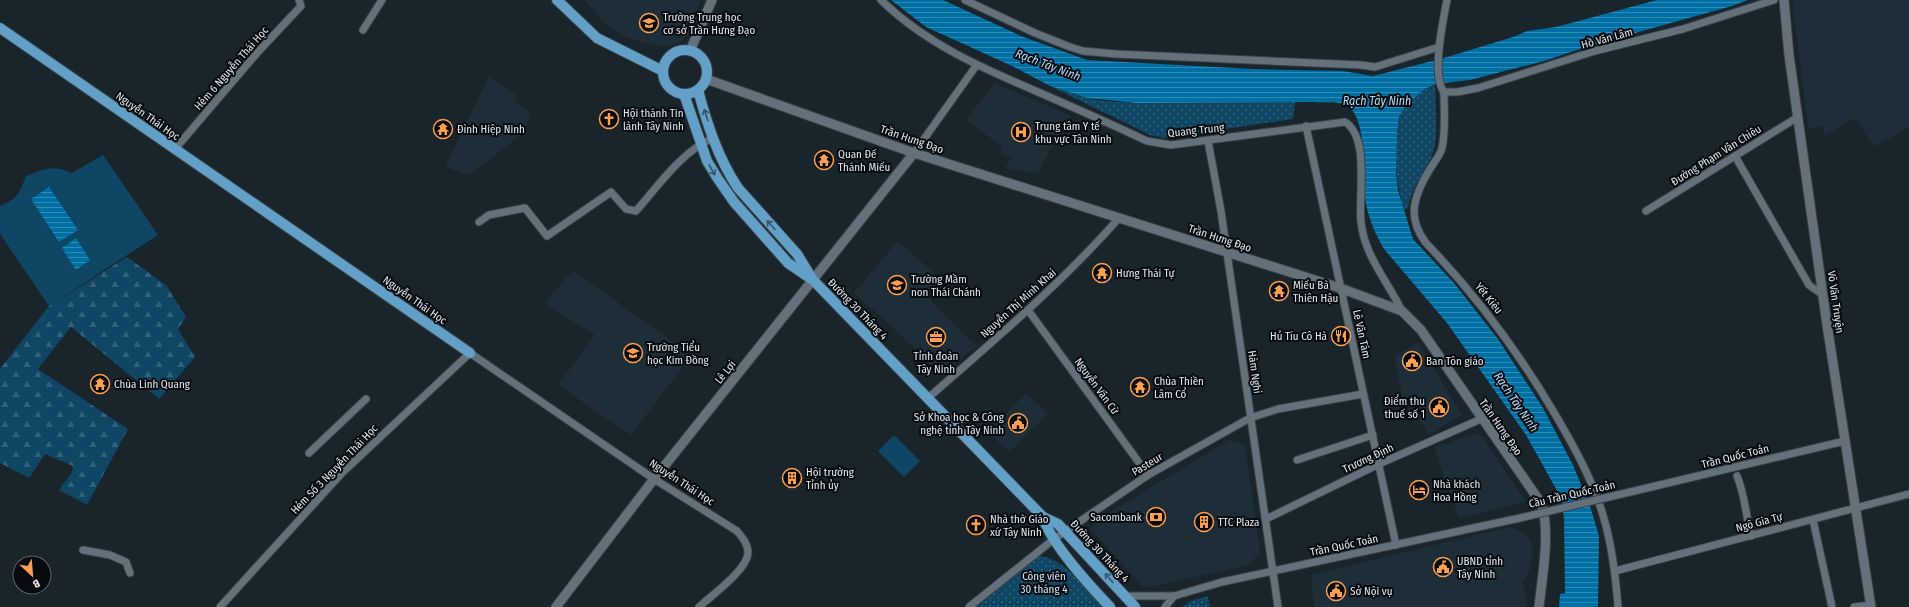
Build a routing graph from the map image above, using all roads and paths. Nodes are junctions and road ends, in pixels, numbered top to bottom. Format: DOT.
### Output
graph roads {
  1 [pos="382,0"];
  2 [pos="557,0"];
  3 [pos="712,0"];
  4 [pos="881,0"];
  5 [pos="965,0"];
  6 [pos="1447,0"];
  7 [pos="1774,0"];
  8 [pos="1784,0"];
  9 [pos="300,1"];
  10 [pos="0,28"];
  11 [pos="363,30"];
  12 [pos="1439,47"];
  13 [pos="690,50"];
  14 [pos="976,66"];
  15 [pos="663,71"];
  16 [pos="706,79"];
  17 [pos="698,90"];
  18 [pos="1444,92"];
  19 [pos="684,94"];
  20 [pos="1798,117"];
  21 [pos="1306,126"];
  22 [pos="713,138"];
  23 [pos="1208,141"];
  24 [pos="701,143"];
  25 [pos="175,149"];
  26 [pos="914,154"];
  27 [pos="1735,156"];
  28 [pos="1646,211"];
  29 [pos="1119,218"];
  30 [pos="479,222"];
  31 [pos="1227,252"];
  32 [pos="813,280"];
  33 [pos="1340,288"];
  34 [pos="1823,295"];
  35 [pos="1028,310"];
  36 [pos="1402,311"];
  37 [pos="470,353"];
  38 [pos="1363,394"];
  39 [pos="366,399"];
  40 [pos="926,399"];
  41 [pos="1250,418"];
  42 [pos="1481,419"];
  43 [pos="1373,435"];
  44 [pos="1845,441"];
  45 [pos="309,453"];
  46 [pos="1297,460"];
  47 [pos="1379,464"];
  48 [pos="1148,476"];
  49 [pos="1737,476"];
  50 [pos="654,479"];
  51 [pos="1630,492"];
  52 [pos="1909,494"];
  53 [pos="1855,509"];
  54 [pos="1043,517"];
  55 [pos="1520,518"];
  56 [pos="1266,519"];
  57 [pos="1813,520"];
  58 [pos="1065,531"];
  59 [pos="1751,536"];
  60 [pos="1054,539"];
  61 [pos="1396,545"];
  62 [pos="83,550"];
  63 [pos="1273,572"];
  64 [pos="1615,572"];
  65 [pos="130,573"];
  66 [pos="1125,596"];
  67 [pos="1174,596"];
  68 [pos="1871,606"];
  69 [pos="220,607"];
  70 [pos="556,607"];
  71 [pos="700,607"];
  72 [pos="969,607"];
  73 [pos="1110,607"];
  74 [pos="1135,607"];
  75 [pos="1165,607"];
  76 [pos="1278,607"];
  77 [pos="1540,607"];
  78 [pos="1618,607"];
  79 [pos="1832,607"];
  80 [pos="1854,607"];
  1 -- 11 [label="street"];
  2 -- 15 [label="main road"];
  3 -- 13 [label="street"];
  4 -- 14 [label="street, Quang Trung"];
  5 -- 12 [label="street"];
  6 -- 12 [label="street, Yết Kiêu"];
  7 -- 18 [label="street, Hồ Văn Lâm"];
  8 -- 20 [label="street, Võ Văn Truyện"];
  9 -- 25 [label="street, Hẻm 6 Nguyễn Thái Học"];
  10 -- 25 [label="main road, Nguyễn Thái Học"];
  12 -- 18 [label="street, Yết Kiêu"];
  13 -- 15 [label="main road"];
  13 -- 16 [label="main road"];
  14 -- 23 [label="street, Quang Trung"];
  14 -- 26 [label="street"];
  15 -- 19 [label="main road"];
  16 -- 17 [label="main road"];
  16 -- 26 [label="street, Trần Hưng Đạo"];
  17 -- 19 [label="main road"];
  22 -- 17 [label="main road, Đường 30 Tháng 4, one-way"];
  18 -- 64 [label="street, Yết Kiêu"];
  19 -- 24 [label="main road"];
  20 -- 27 [label="street, Đường Phạm Văn Chiêu"];
  20 -- 34 [label="street, Võ Văn Truyện"];
  21 -- 23 [label="street, Quang Trung"];
  21 -- 33 [label="street, Lê Văn Tám"];
  21 -- 36 [label="street, Quang Trung"];
  22 -- 24 [label="street"];
  32 -- 22 [label="main road, Đường 30 Tháng 4, one-way"];
  23 -- 31 [label="street, Hàm Nghi"];
  24 -- 30 [label="street"];
  24 -- 32 [label="main road, one-way"];
  25 -- 37 [label="main road, Nguyễn Thái Học"];
  26 -- 29 [label="street, Trần Hưng Đạo"];
  26 -- 32 [label="street, Lê Lợi"];
  27 -- 28 [label="street, Đường Phạm Văn Chiêu"];
  27 -- 34 [label="street"];
  29 -- 31 [label="street, Trần Hưng Đạo"];
  29 -- 35 [label="street, Nguyễn Thị Minh Khai"];
  31 -- 33 [label="street, Trần Hưng Đạo"];
  31 -- 41 [label="street, Hàm Nghi"];
  32 -- 40 [label="main road, Đường 30 Tháng 4"];
  32 -- 50 [label="street, Lê Lợi"];
  33 -- 36 [label="street, Trần Hưng Đạo"];
  33 -- 38 [label="street, Lê Văn Tám"];
  34 -- 44 [label="street, Võ Văn Truyện"];
  35 -- 40 [label="street, Nguyễn Thị Minh Khai"];
  35 -- 48 [label="street, Nguyễn Văn Cừ"];
  36 -- 42 [label="street, Trần Hưng Đạo"];
  37 -- 50 [label="street, Nguyễn Thái Học"];
  37 -- 69 [label="street, Hẻm Số 3 Nguyễn Thái Học"];
  38 -- 41 [label="street, Pasteur"];
  38 -- 43 [label="street, Lê Văn Tám"];
  39 -- 45 [label="street"];
  40 -- 54 [label="main road, Đường 30 Tháng 4"];
  41 -- 48 [label="street, Pasteur"];
  41 -- 56 [label="street, Hàm Nghi"];
  42 -- 47 [label="street, Trương Định"];
  42 -- 77 [label="street, Trần Hưng Đạo"];
  43 -- 46 [label="street"];
  43 -- 47 [label="street, Lê Văn Tám"];
  44 -- 51 [label="street, Trần Quốc Toản"];
  44 -- 53 [label="street, Võ Văn Truyện"];
  47 -- 56 [label="street, Trương Định"];
  47 -- 61 [label="street, Lê Văn Tám"];
  48 -- 58 [label="street, Pasteur"];
  49 -- 59 [label="street"];
  50 -- 70 [label="street, Lê Lợi"];
  50 -- 71 [label="street, Nguyễn Thái Học"];
  51 -- 55 [label="street, Cầu Trần Quốc Toản, bridge"];
  52 -- 53 [label="street, Ngô Gia Tự"];
  53 -- 57 [label="street, Ngô Gia Tự"];
  53 -- 68 [label="street, Võ Văn Truyện"];
  54 -- 58 [label="main road, Đường 30 Tháng 4"];
  54 -- 60 [label="main road, Đường 30 Tháng 4"];
  55 -- 61 [label="street, Trần Quốc Toản"];
  56 -- 63 [label="street, Hàm Nghi"];
  57 -- 59 [label="street, Ngô Gia Tự"];
  57 -- 79 [label="street"];
  58 -- 60 [label="street, Pasteur"];
  66 -- 58 [label="main road, Đường 30 Tháng 4, one-way"];
  59 -- 64 [label="street, Ngô Gia Tự"];
  60 -- 72 [label="street, Pasteur"];
  60 -- 73 [label="main road, Đường 30 Tháng 4"];
  61 -- 63 [label="street, Trần Quốc Toản"];
  62 -- 65 [label="street"];
  63 -- 67 [label="street, Trần Quốc Toản"];
  63 -- 76 [label="street, Hàm Nghi"];
  64 -- 78 [label="street, Yết Kiêu"];
  66 -- 67 [label="street, Trần Quốc Toản"];
  66 -- 74 [label="main road, Đường 30 Tháng 4"];
  67 -- 75 [label="street"];
  68 -- 80 [label="street"];
}
